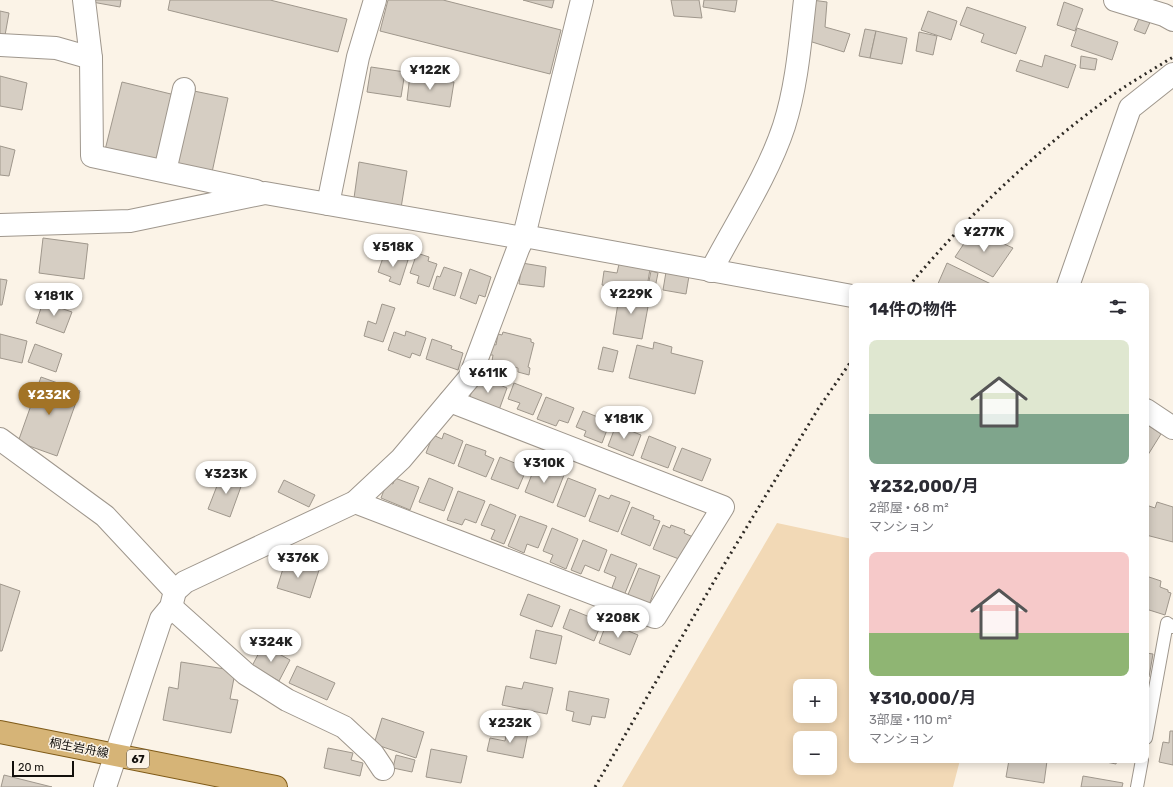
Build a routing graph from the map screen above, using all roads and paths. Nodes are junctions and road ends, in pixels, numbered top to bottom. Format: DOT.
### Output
graph roads {
  1 [pos="84,0"];
  2 [pos="375,0"];
  3 [pos="582,0"];
  4 [pos="805,0"];
  5 [pos="1115,0"];
  6 [pos="1167,12"];
  7 [pos="0,45"];
  8 [pos="91,58"];
  9 [pos="1173,74"];
  10 [pos="184,89"];
  11 [pos="165,171"];
  12 [pos="265,193"];
  13 [pos="328,204"];
  14 [pos="0,225"];
  15 [pos="524,237"];
  16 [pos="711,271"];
  17 [pos="1069,283"];
  18 [pos="849,295"];
  19 [pos="450,401"];
  20 [pos="1149,412"];
  21 [pos="1173,428"];
  22 [pos="0,438"];
  23 [pos="354,502"];
  24 [pos="173,599"];
  25 [pos="1173,627"];
  26 [pos="1149,722"];
  27 [pos="0,732"];
  28 [pos="115,755"];
  29 [pos="1141,763"];
  30 [pos="383,769"];
  31 [pos="105,787"];
  32 [pos="276,787"];
  33 [pos="1137,787"];
  1 -- 8 [label="street"];
  2 -- 13 [label="street"];
  3 -- 15 [label="street"];
  4 -- 16 [label="street"];
  5 -- 6 [label="street"];
  7 -- 8 [label="street"];
  8 -- 11 [label="street"];
  9 -- 17 [label="street"];
  10 -- 11 [label="street"];
  11 -- 12 [label="street"];
  12 -- 13 [label="street"];
  12 -- 14 [label="street"];
  13 -- 15 [label="street"];
  15 -- 16 [label="street"];
  15 -- 19 [label="street"];
  16 -- 18 [label="street"];
  19 -- 23 [label="street"];
  19 -- 23 [label="street"];
  20 -- 21 [label="street"];
  22 -- 24 [label="street"];
  23 -- 24 [label="street"];
  24 -- 28 [label="street"];
  24 -- 30 [label="street"];
  25 -- 26 [label="lane"];
  27 -- 28 [label="main road, 桐生岩舟線 / 67"];
  28 -- 31 [label="street"];
  28 -- 32 [label="main road, 桐生岩舟線 / 67"];
  29 -- 33 [label="lane"];
}
